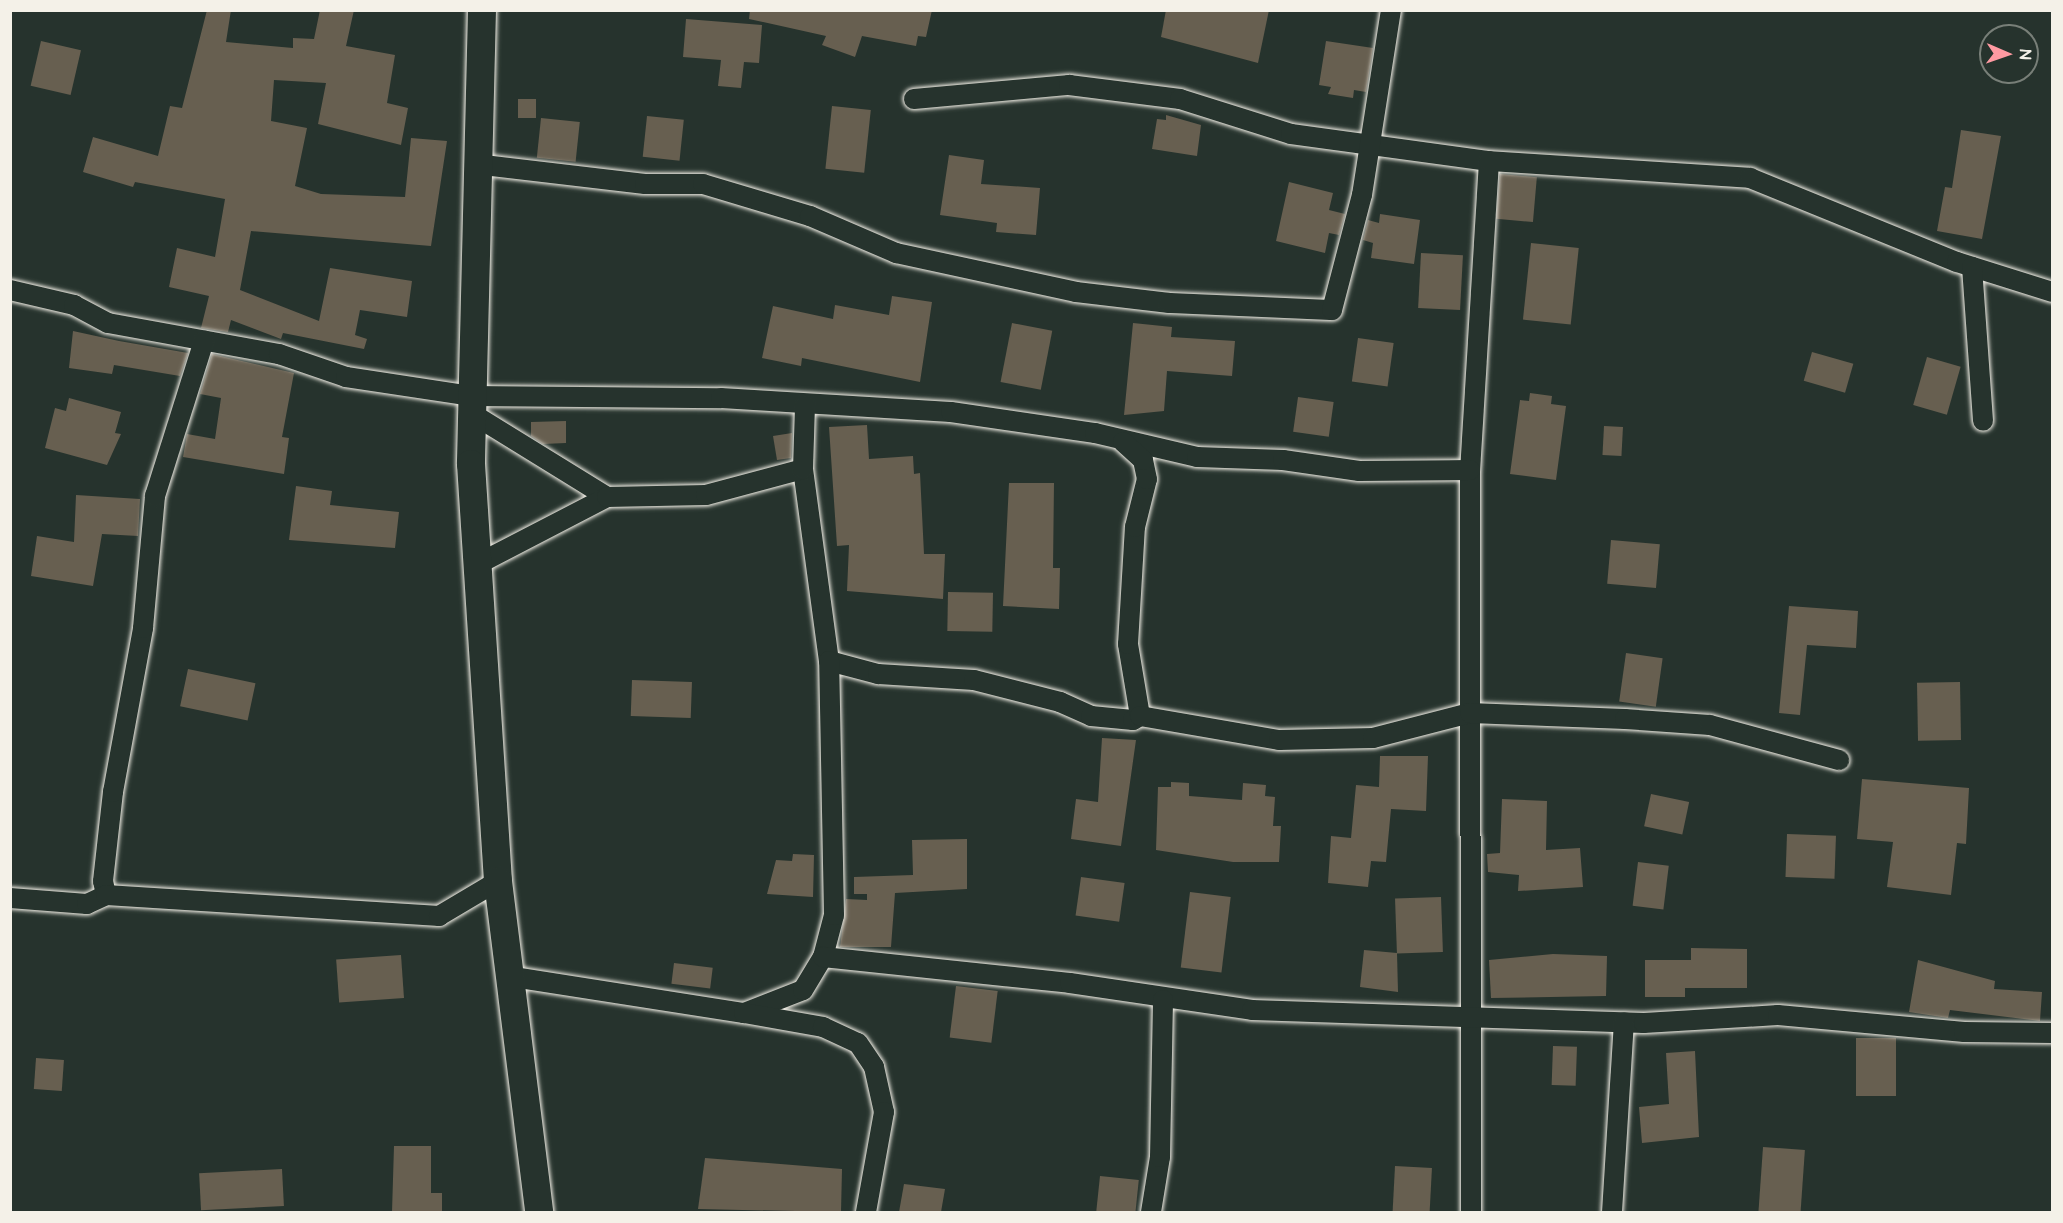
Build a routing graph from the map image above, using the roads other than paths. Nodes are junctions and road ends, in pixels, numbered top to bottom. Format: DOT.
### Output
graph roads {
  1 [pos="482,10"];
  2 [pos="1391,10"];
  3 [pos="914,99"];
  4 [pos="1370,145"];
  5 [pos="1489,160"];
  6 [pos="475,164"];
  7 [pos="1972,267"];
  8 [pos="10,290"];
  9 [pos="2052,292"];
  10 [pos="204,342"];
  11 [pos="471,404"];
  12 [pos="805,405"];
  13 [pos="1983,421"];
  14 [pos="1120,439"];
  15 [pos="803,469"];
  16 [pos="1470,470"];
  17 [pos="607,497"];
  18 [pos="476,565"];
  19 [pos="830,661"];
  20 [pos="1470,713"];
  21 [pos="1140,716"];
  22 [pos="1839,760"];
  23 [pos="498,881"];
  24 [pos="106,895"];
  25 [pos="10,898"];
  26 [pos="823,957"];
  27 [pos="507,976"];
  28 [pos="1163,1000"];
  29 [pos="744,1013"];
  30 [pos="1469,1015"];
  31 [pos="1624,1022"];
  32 [pos="2052,1033"];
  33 [pos="539,1212"];
  34 [pos="866,1212"];
  35 [pos="1151,1212"];
  36 [pos="1471,1212"];
  37 [pos="1612,1212"];
  1 -- 6 [label="street"];
  2 -- 4 [label="street"];
  3 -- 4 [label="street"];
  4 -- 5 [label="street"];
  4 -- 6 [label="street"];
  5 -- 7 [label="street"];
  5 -- 16 [label="street"];
  6 -- 11 [label="street"];
  7 -- 9 [label="street"];
  7 -- 13 [label="street"];
  8 -- 10 [label="street"];
  10 -- 11 [label="street"];
  10 -- 24 [label="street"];
  11 -- 12 [label="street"];
  11 -- 17 [label="street"];
  11 -- 18 [label="street"];
  12 -- 14 [label="street"];
  12 -- 15 [label="street"];
  14 -- 16 [label="street"];
  14 -- 21 [label="street"];
  15 -- 17 [label="street"];
  15 -- 19 [label="street"];
  16 -- 20 [label="street"];
  17 -- 18 [label="street"];
  18 -- 23 [label="street"];
  19 -- 21 [label="street"];
  19 -- 26 [label="street"];
  20 -- 21 [label="street"];
  20 -- 22 [label="street"];
  20 -- 30 [label="street"];
  23 -- 24 [label="street"];
  23 -- 27 [label="street"];
  24 -- 25 [label="street"];
  26 -- 28 [label="street"];
  26 -- 29 [label="street"];
  27 -- 29 [label="street"];
  27 -- 33 [label="street"];
  28 -- 30 [label="street"];
  28 -- 35 [label="street"];
  29 -- 34 [label="street"];
  30 -- 31 [label="street"];
  30 -- 36 [label="street"];
  31 -- 32 [label="street"];
  31 -- 37 [label="street"];
}
